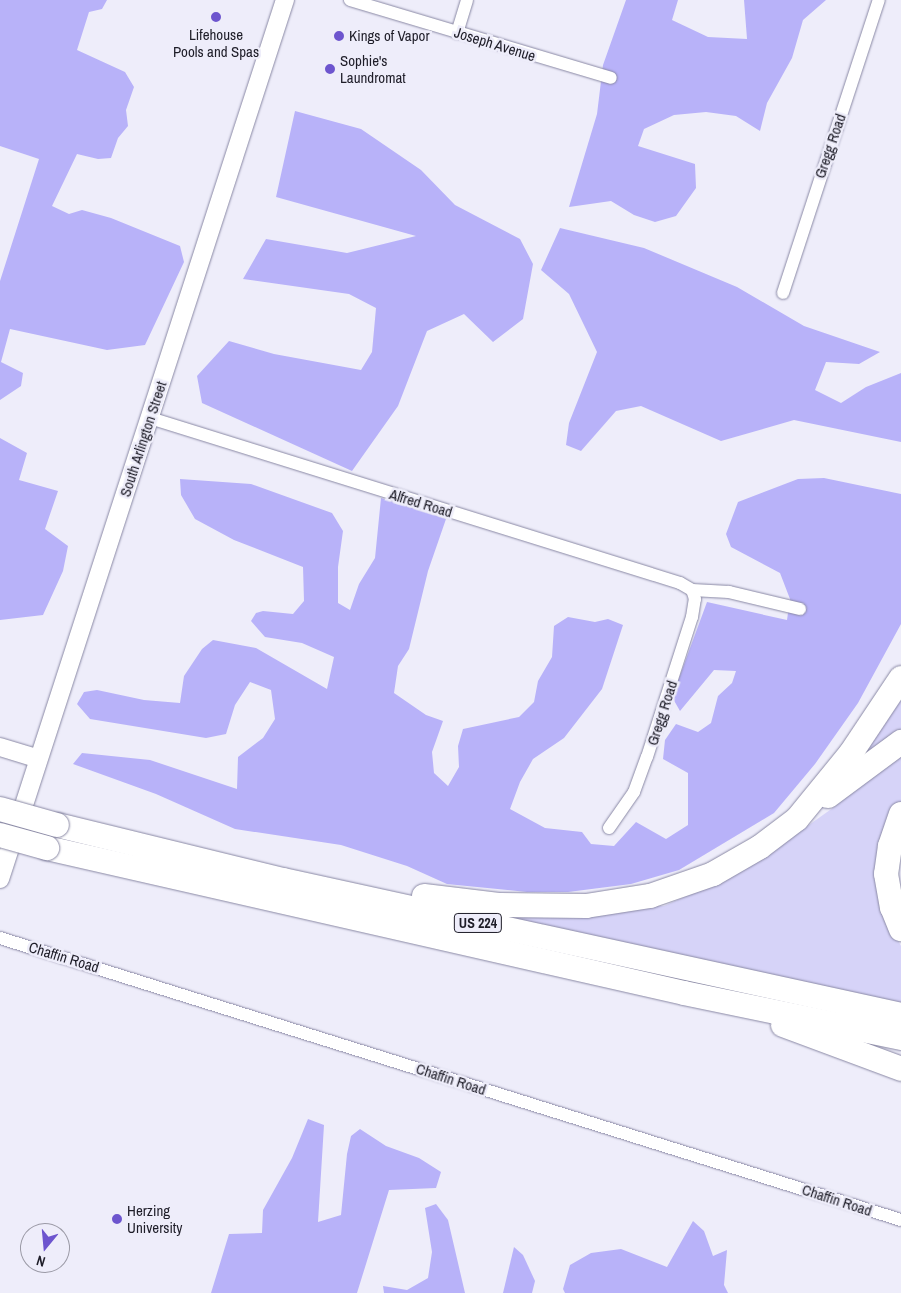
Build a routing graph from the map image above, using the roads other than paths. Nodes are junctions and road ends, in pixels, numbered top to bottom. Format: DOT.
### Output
graph roads {
  1 [pos="285,0"];
  2 [pos="350,0"];
  3 [pos="467,0"];
  4 [pos="879,0"];
  5 [pos="457,33"];
  6 [pos="611,78"];
  7 [pos="783,293"];
  8 [pos="150,418"];
  9 [pos="692,590"];
  10 [pos="800,609"];
  11 [pos="901,678"];
  12 [pos="901,742"];
  13 [pos="0,747"];
  14 [pos="37,758"];
  15 [pos="0,809"];
  16 [pos="901,814"];
  17 [pos="797,819"];
  18 [pos="609,828"];
  19 [pos="0,835"];
  20 [pos="202,860"];
  21 [pos="0,878"];
  22 [pos="901,929"];
  23 [pos="0,938"];
  24 [pos="684,992"];
  25 [pos="901,1015"];
  26 [pos="901,1038"];
  27 [pos="901,1069"];
  28 [pos="901,1220"];
  1 -- 8 [label="main road, South Arlington Street"];
  2 -- 5 [label="street, Joseph Avenue"];
  3 -- 5 [label="street"];
  4 -- 7 [label="street, Gregg Road"];
  5 -- 6 [label="street, Joseph Avenue"];
  8 -- 9 [label="street, Alfred Road"];
  8 -- 14 [label="main road, South Arlington Street"];
  9 -- 10 [label="street"];
  9 -- 18 [label="street, Gregg Road"];
  11 -- 17 [label="highway"];
  12 -- 17 [label="highway"];
  13 -- 14 [label="main road"];
  14 -- 21 [label="main road, South Arlington Street"];
  15 -- 20 [label="highway, US 224, bridge"];
  16 -- 22 [label="highway"];
  17 -- 20 [label="highway"];
  19 -- 24 [label="highway, US 224, bridge"];
  20 -- 25 [label="highway, US 224"];
  23 -- 28 [label="street, Chaffin Road"];
  24 -- 26 [label="highway, US 224"];
  24 -- 27 [label="highway"];
}
